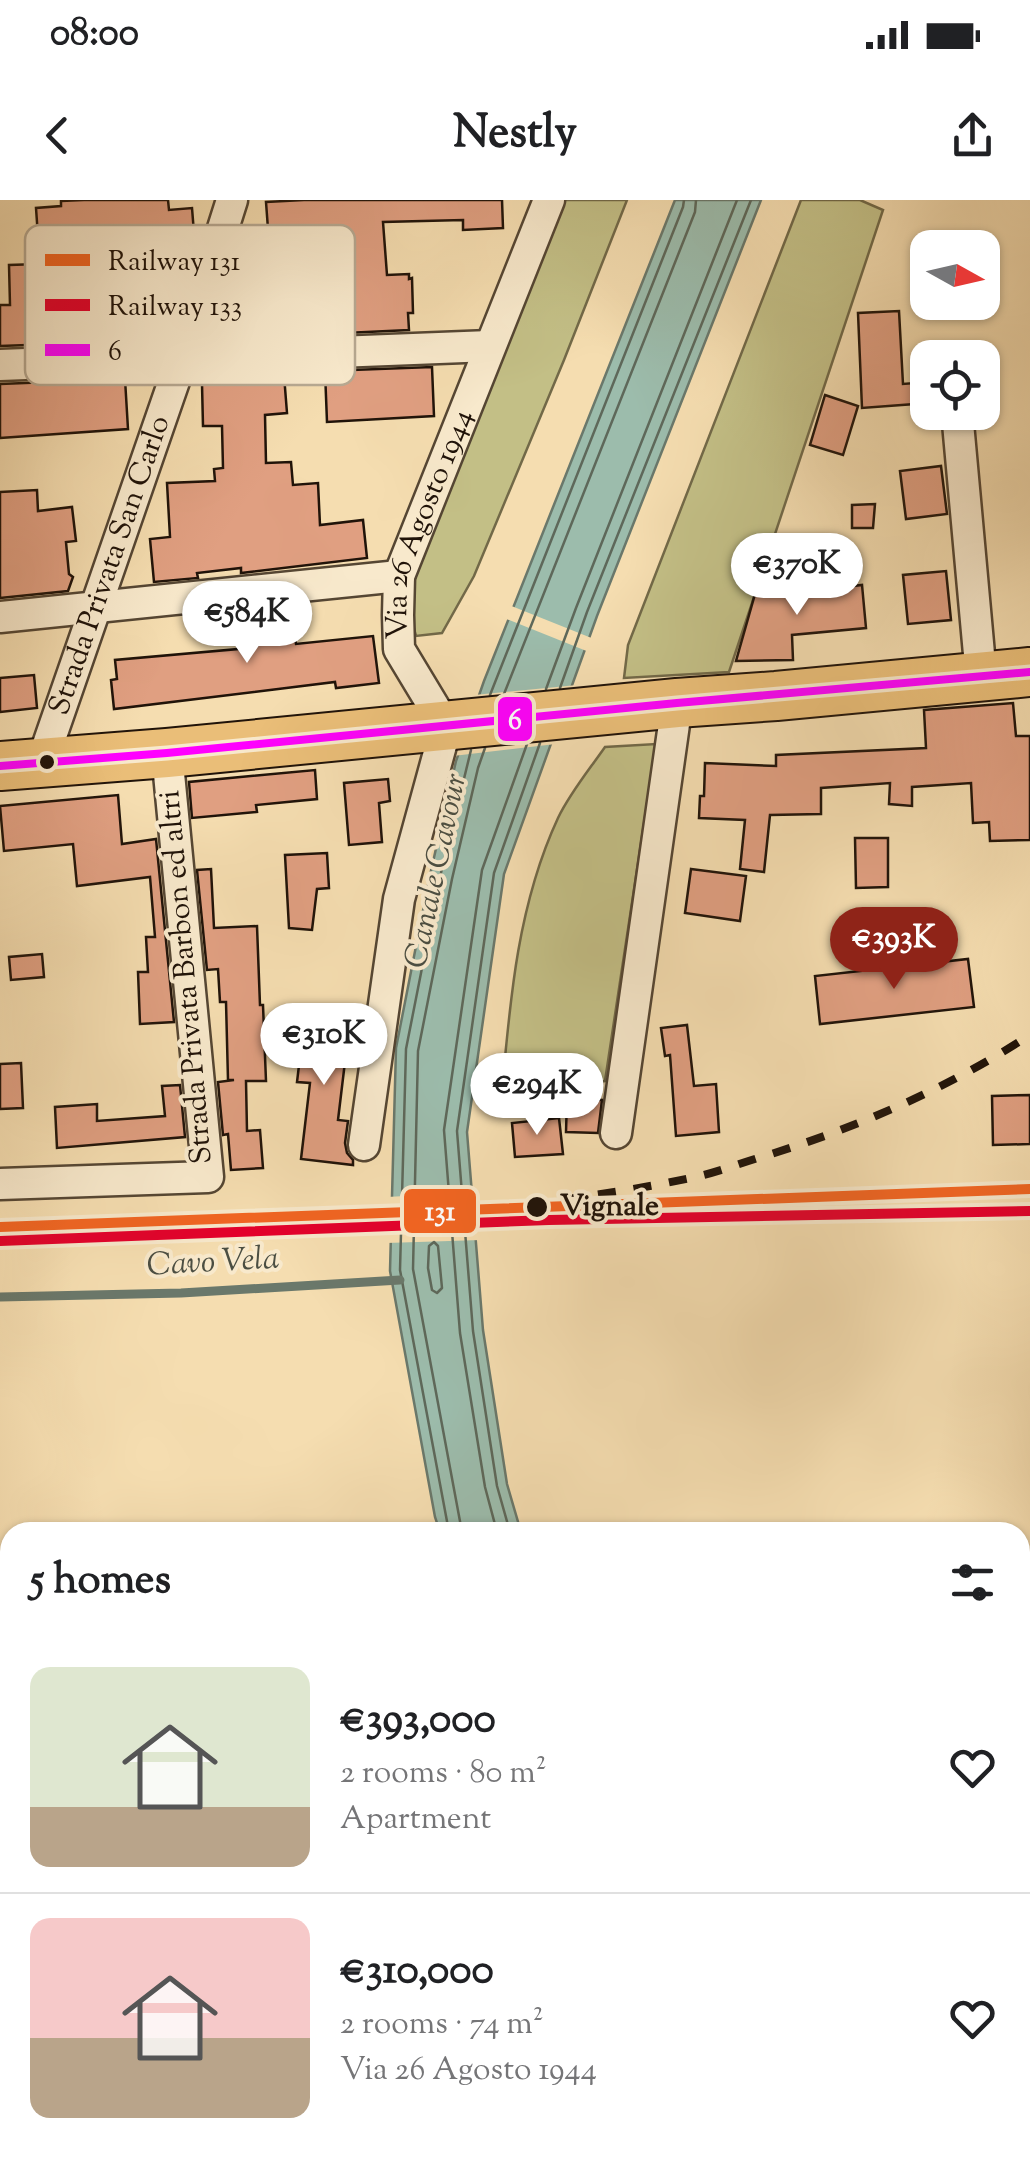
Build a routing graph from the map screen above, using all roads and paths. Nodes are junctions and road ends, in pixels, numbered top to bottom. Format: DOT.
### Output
graph roads {
  1 [pos="232,200"];
  2 [pos="549,200"];
  3 [pos="224,225"];
  4 [pos="490,346"];
  5 [pos="355,351"];
  6 [pos="25,364"];
  7 [pos="0,365"];
  8 [pos="173,385"];
  9 [pos="959,430"];
  10 [pos="399,576"];
  11 [pos="96,606"];
  12 [pos="0,617"];
  13 [pos="1030,672"];
  14 [pos="981,676"];
  15 [pos="676,703"];
  16 [pos="453,726"];
  17 [pos="167,753"];
  18 [pos="21,764"];
  19 [pos="616,1134"];
  20 [pos="364,1146"];
  21 [pos="0,1184"];
  1 -- 3 [label="street, Strada Privata San Carlo"];
  2 -- 4 [label="street, Via 26 Agosto 1944"];
  4 -- 5 [label="street"];
  4 -- 10 [label="street, Via 26 Agosto 1944"];
  6 -- 7 [label="street"];
  8 -- 11 [label="street, Strada Privata San Carlo"];
  9 -- 14 [label="street"];
  10 -- 11 [label="street"];
  10 -- 16 [label="street, Via 26 Agosto 1944"];
  11 -- 12 [label="street"];
  11 -- 18 [label="street, Strada Privata San Carlo"];
  13 -- 14 [label="main road"];
  14 -- 15 [label="main road"];
  15 -- 16 [label="main road"];
  15 -- 19 [label="street"];
  16 -- 17 [label="main road"];
  16 -- 20 [label="street"];
  17 -- 18 [label="main road"];
  17 -- 21 [label="street, Strada Privata Barbon ed altri"];
}
